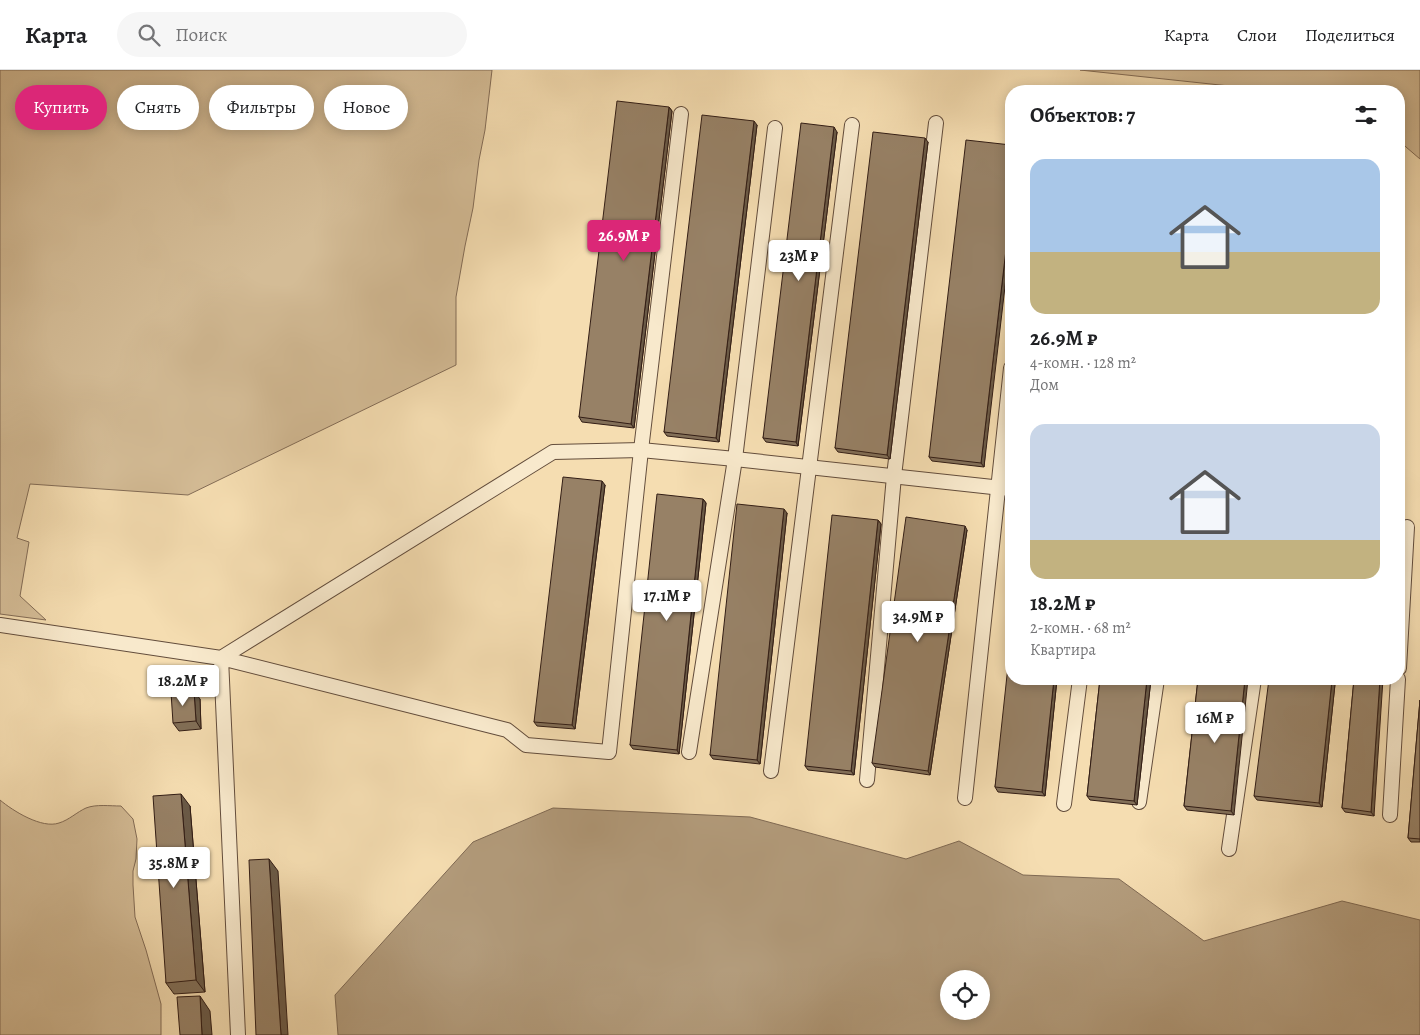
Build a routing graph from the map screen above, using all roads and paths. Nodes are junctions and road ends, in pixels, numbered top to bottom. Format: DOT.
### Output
graph roads {
  1 [pos="681,114"];
  2 [pos="936,123"];
  3 [pos="852,125"];
  4 [pos="775,128"];
  5 [pos="641,450"];
  6 [pos="735,459"];
  7 [pos="809,467"];
  8 [pos="894,476"];
  9 [pos="1005,489"];
  10 [pos="1409,527"];
  11 [pos="1405,583"];
  12 [pos="0,626"];
  13 [pos="221,658"];
  14 [pos="1079,685"];
  15 [pos="1156,685"];
  16 [pos="1253,685"];
  17 [pos="1398,685"];
  18 [pos="689,752"];
  19 [pos="771,771"];
  20 [pos="866,780"];
  21 [pos="965,798"];
  22 [pos="1139,802"];
  23 [pos="1064,804"];
  24 [pos="1390,815"];
  25 [pos="1229,849"];
  26 [pos="238,1035"];
  1 -- 5 [label="lane"];
  2 -- 8 [label="lane"];
  3 -- 7 [label="lane"];
  4 -- 6 [label="lane"];
  5 -- 6 [label="lane"];
  5 -- 13 [label="lane"];
  5 -- 13 [label="lane"];
  6 -- 7 [label="lane"];
  6 -- 18 [label="lane"];
  7 -- 8 [label="lane"];
  7 -- 19 [label="lane"];
  8 -- 9 [label="lane"];
  8 -- 20 [label="lane"];
  9 -- 21 [label="lane"];
  10 -- 11 [label="lane"];
  12 -- 13 [label="lane"];
  13 -- 26 [label="lane"];
  14 -- 23 [label="lane"];
  15 -- 22 [label="lane"];
  16 -- 25 [label="lane"];
  17 -- 24 [label="lane"];
}
